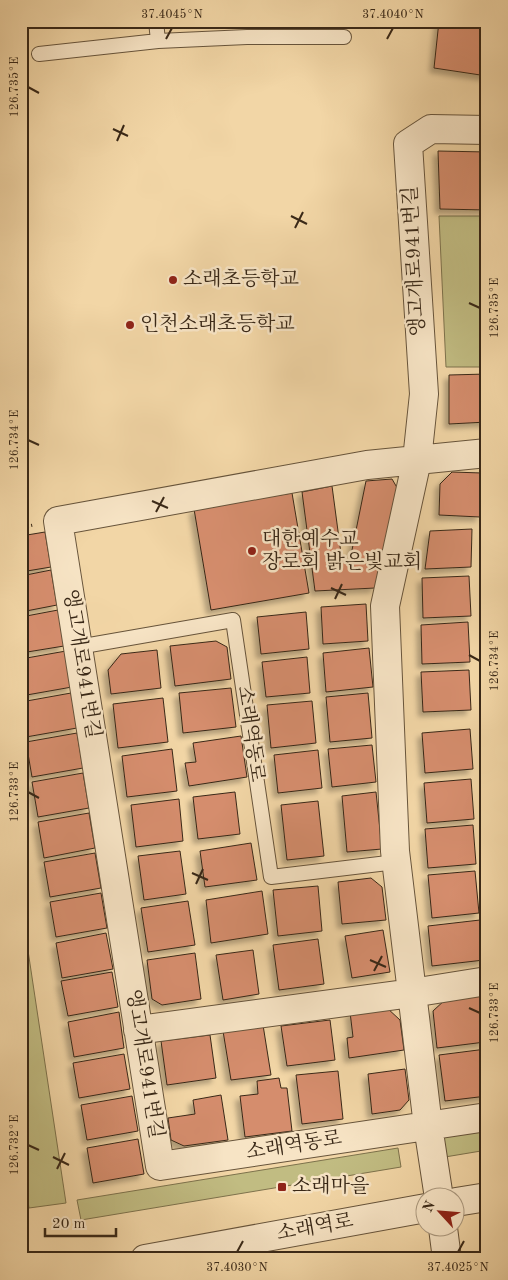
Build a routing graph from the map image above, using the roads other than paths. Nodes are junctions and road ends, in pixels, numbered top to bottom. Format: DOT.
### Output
graph roads {
  1 [pos="156,21"];
  2 [pos="344,36"];
  3 [pos="158,41"];
  4 [pos="39,54"];
  5 [pos="487,130"];
  6 [pos="487,454"];
  7 [pos="417,460"];
  8 [pos="78,647"];
  9 [pos="396,862"];
  10 [pos="487,981"];
  11 [pos="412,993"];
  12 [pos="138,1030"];
  13 [pos="487,1117"];
  14 [pos="428,1126"];
  15 [pos="160,1166"];
  16 [pos="437,1188"];
  17 [pos="487,1197"];
  18 [pos="466,1200"];
  19 [pos="416,1210"];
  20 [pos="444,1238"];
  21 [pos="145,1259"];
  22 [pos="447,1259"];
  1 -- 3 [label="lane"];
  2 -- 3 [label="lane"];
  3 -- 4 [label="lane"];
  5 -- 7 [label="street, 앵고개로941번길"];
  6 -- 7 [label="street, 앵고개로941번길"];
  7 -- 8 [label="street, 앵고개로941번길"];
  7 -- 9 [label="street"];
  8 -- 9 [label="lane, 소래역동로"];
  8 -- 12 [label="street, 앵고개로941번길"];
  9 -- 11 [label="street"];
  10 -- 11 [label="street"];
  11 -- 12 [label="street"];
  11 -- 14 [label="street"];
  12 -- 15 [label="street, 앵고개로941번길"];
  13 -- 14 [label="street, 소래역동로"];
  14 -- 15 [label="street, 소래역동로"];
  14 -- 16 [label="street"];
  17 -- 18 [label="street"];
  19 -- 21 [label="street, 소래역로"];
  20 -- 22 [label="street"];
}
